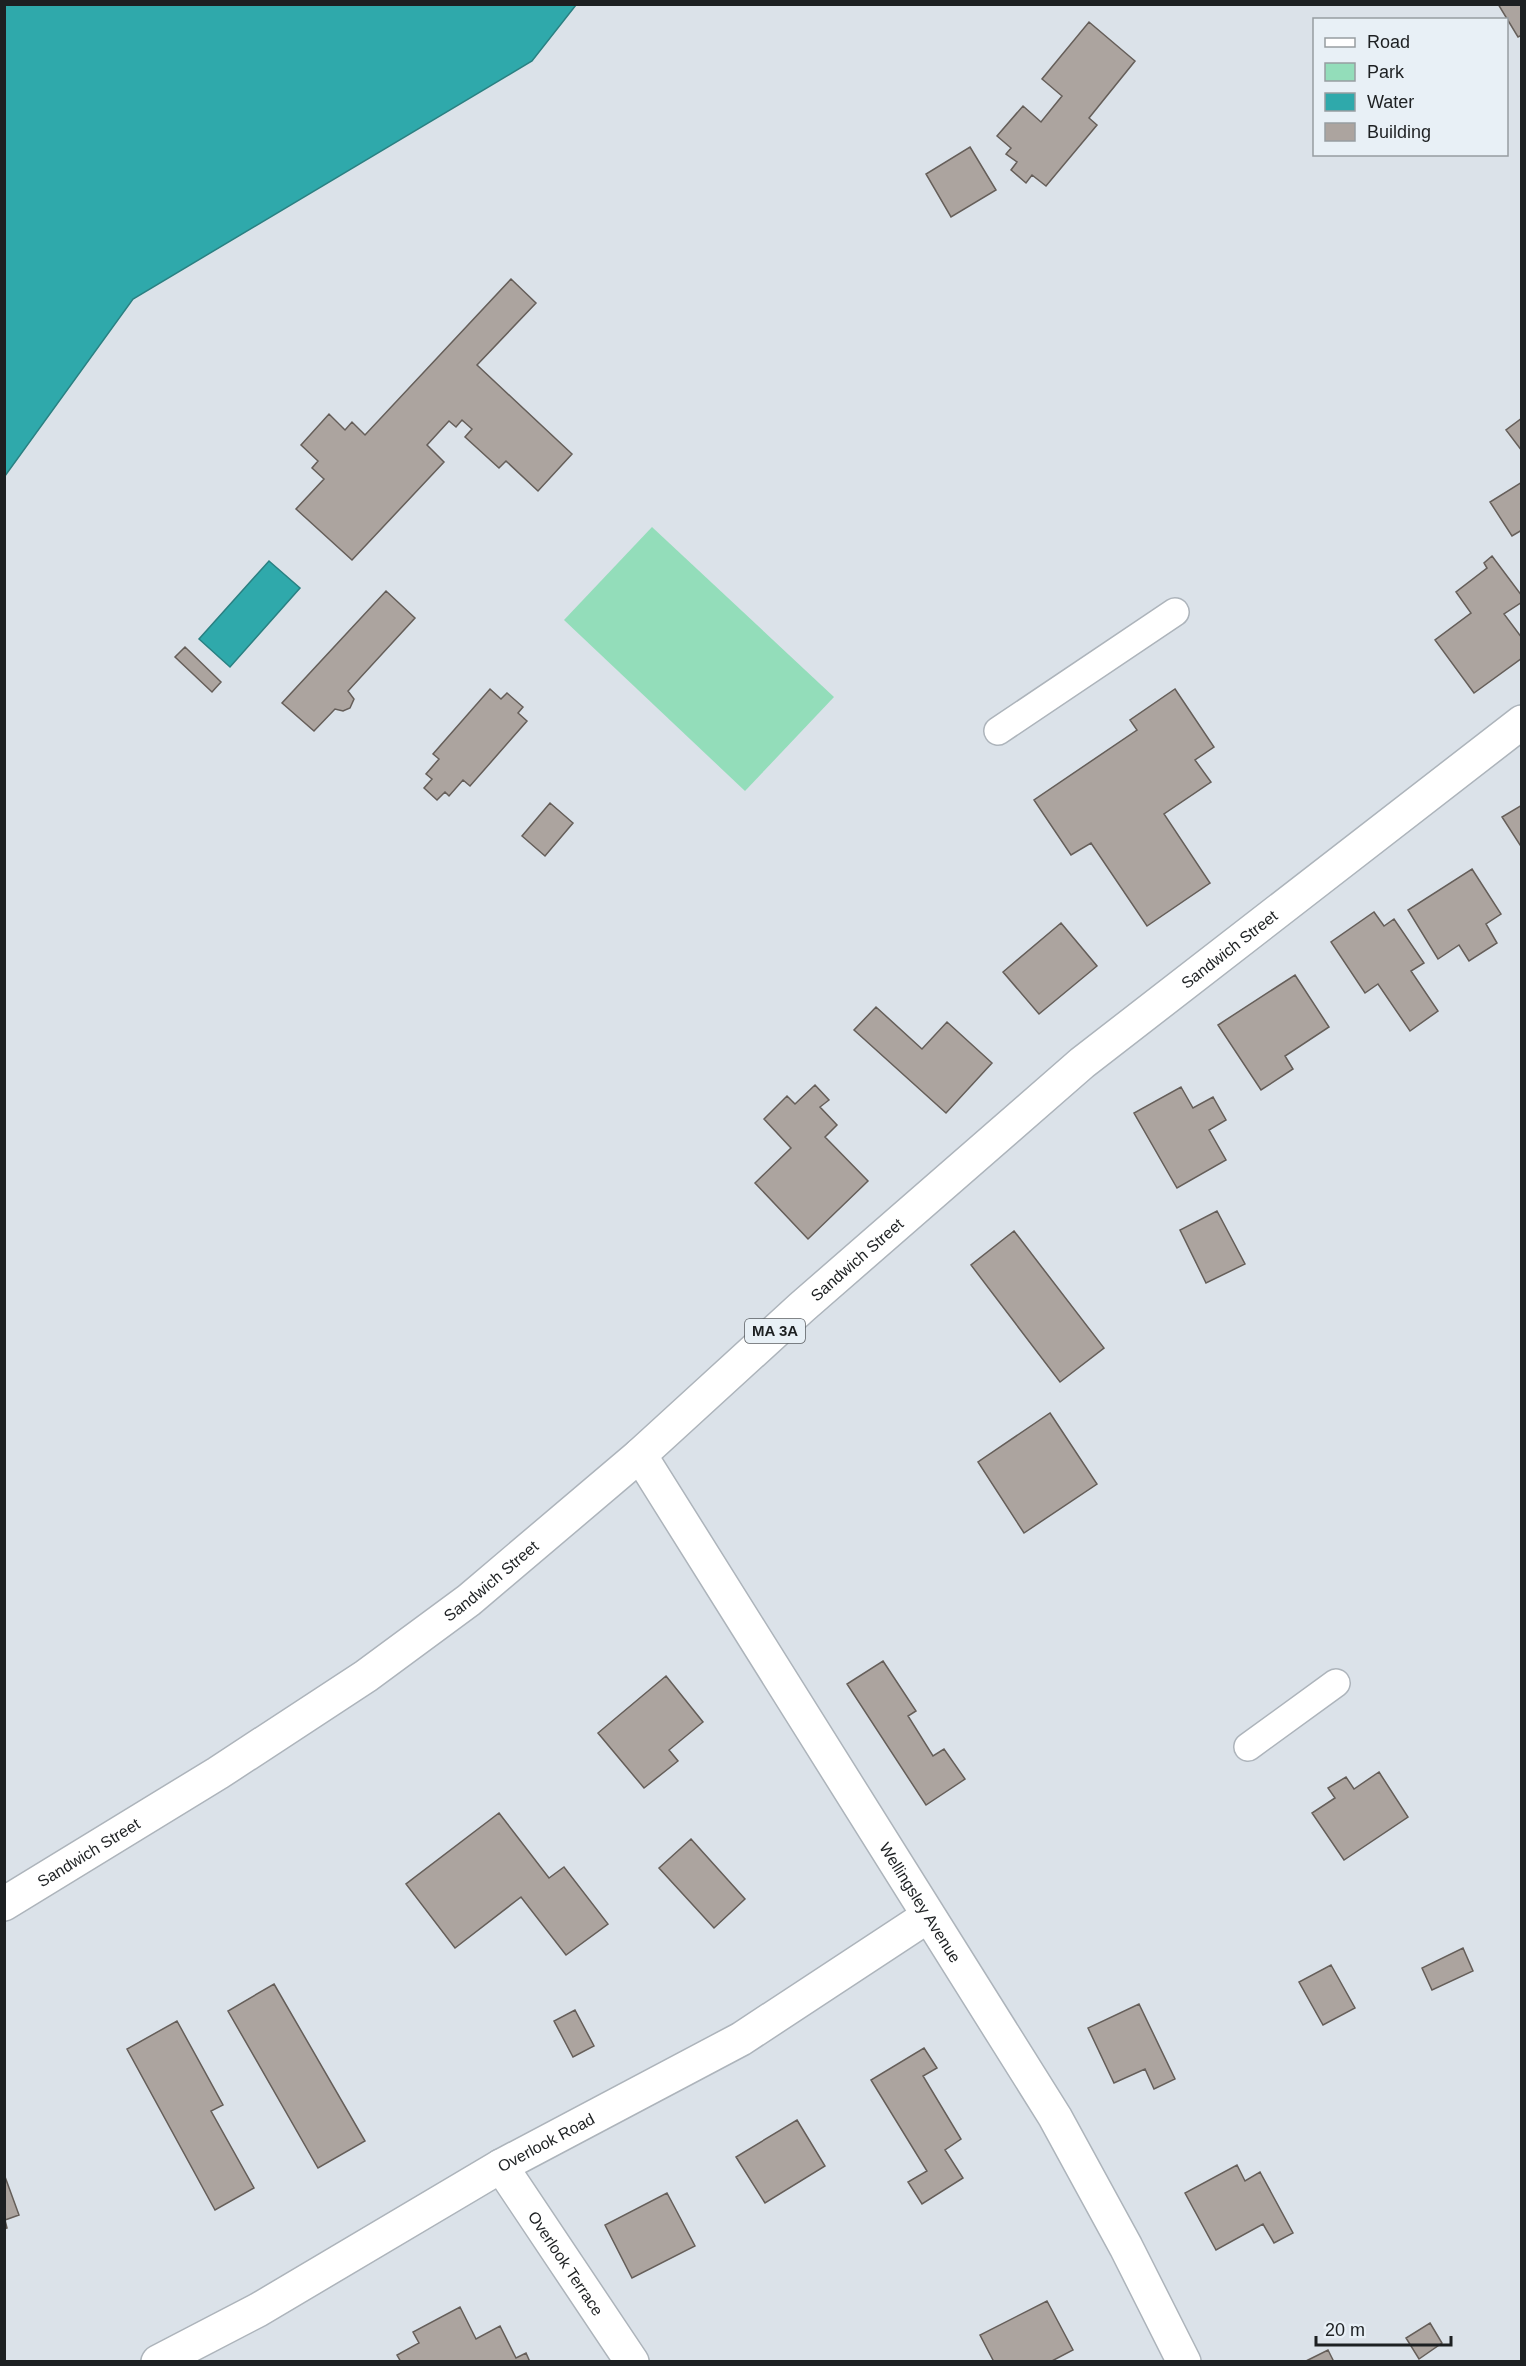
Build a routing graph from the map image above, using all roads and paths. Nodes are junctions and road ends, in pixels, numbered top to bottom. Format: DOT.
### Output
graph roads {
  1 [pos="1175,612"];
  2 [pos="1521,722"];
  3 [pos="998,731"];
  4 [pos="640,1455"];
  5 [pos="1336,1683"];
  6 [pos="1248,1747"];
  7 [pos="4,1904"];
  8 [pos="927,1916"];
  9 [pos="501,2166"];
  10 [pos="158,2361"];
  11 [pos="632,2361"];
  12 [pos="1184,2361"];
  1 -- 3 [label="lane"];
  2 -- 4 [label="street, Sandwich Street / MA 3A"];
  4 -- 7 [label="street, Sandwich Street / MA 3A"];
  4 -- 8 [label="street, Wellingsley Avenue"];
  5 -- 6 [label="lane"];
  8 -- 9 [label="street, Overlook Road"];
  8 -- 12 [label="street, Wellingsley Avenue"];
  9 -- 10 [label="street, Overlook Road"];
  9 -- 11 [label="street, Overlook Terrace"];
}
